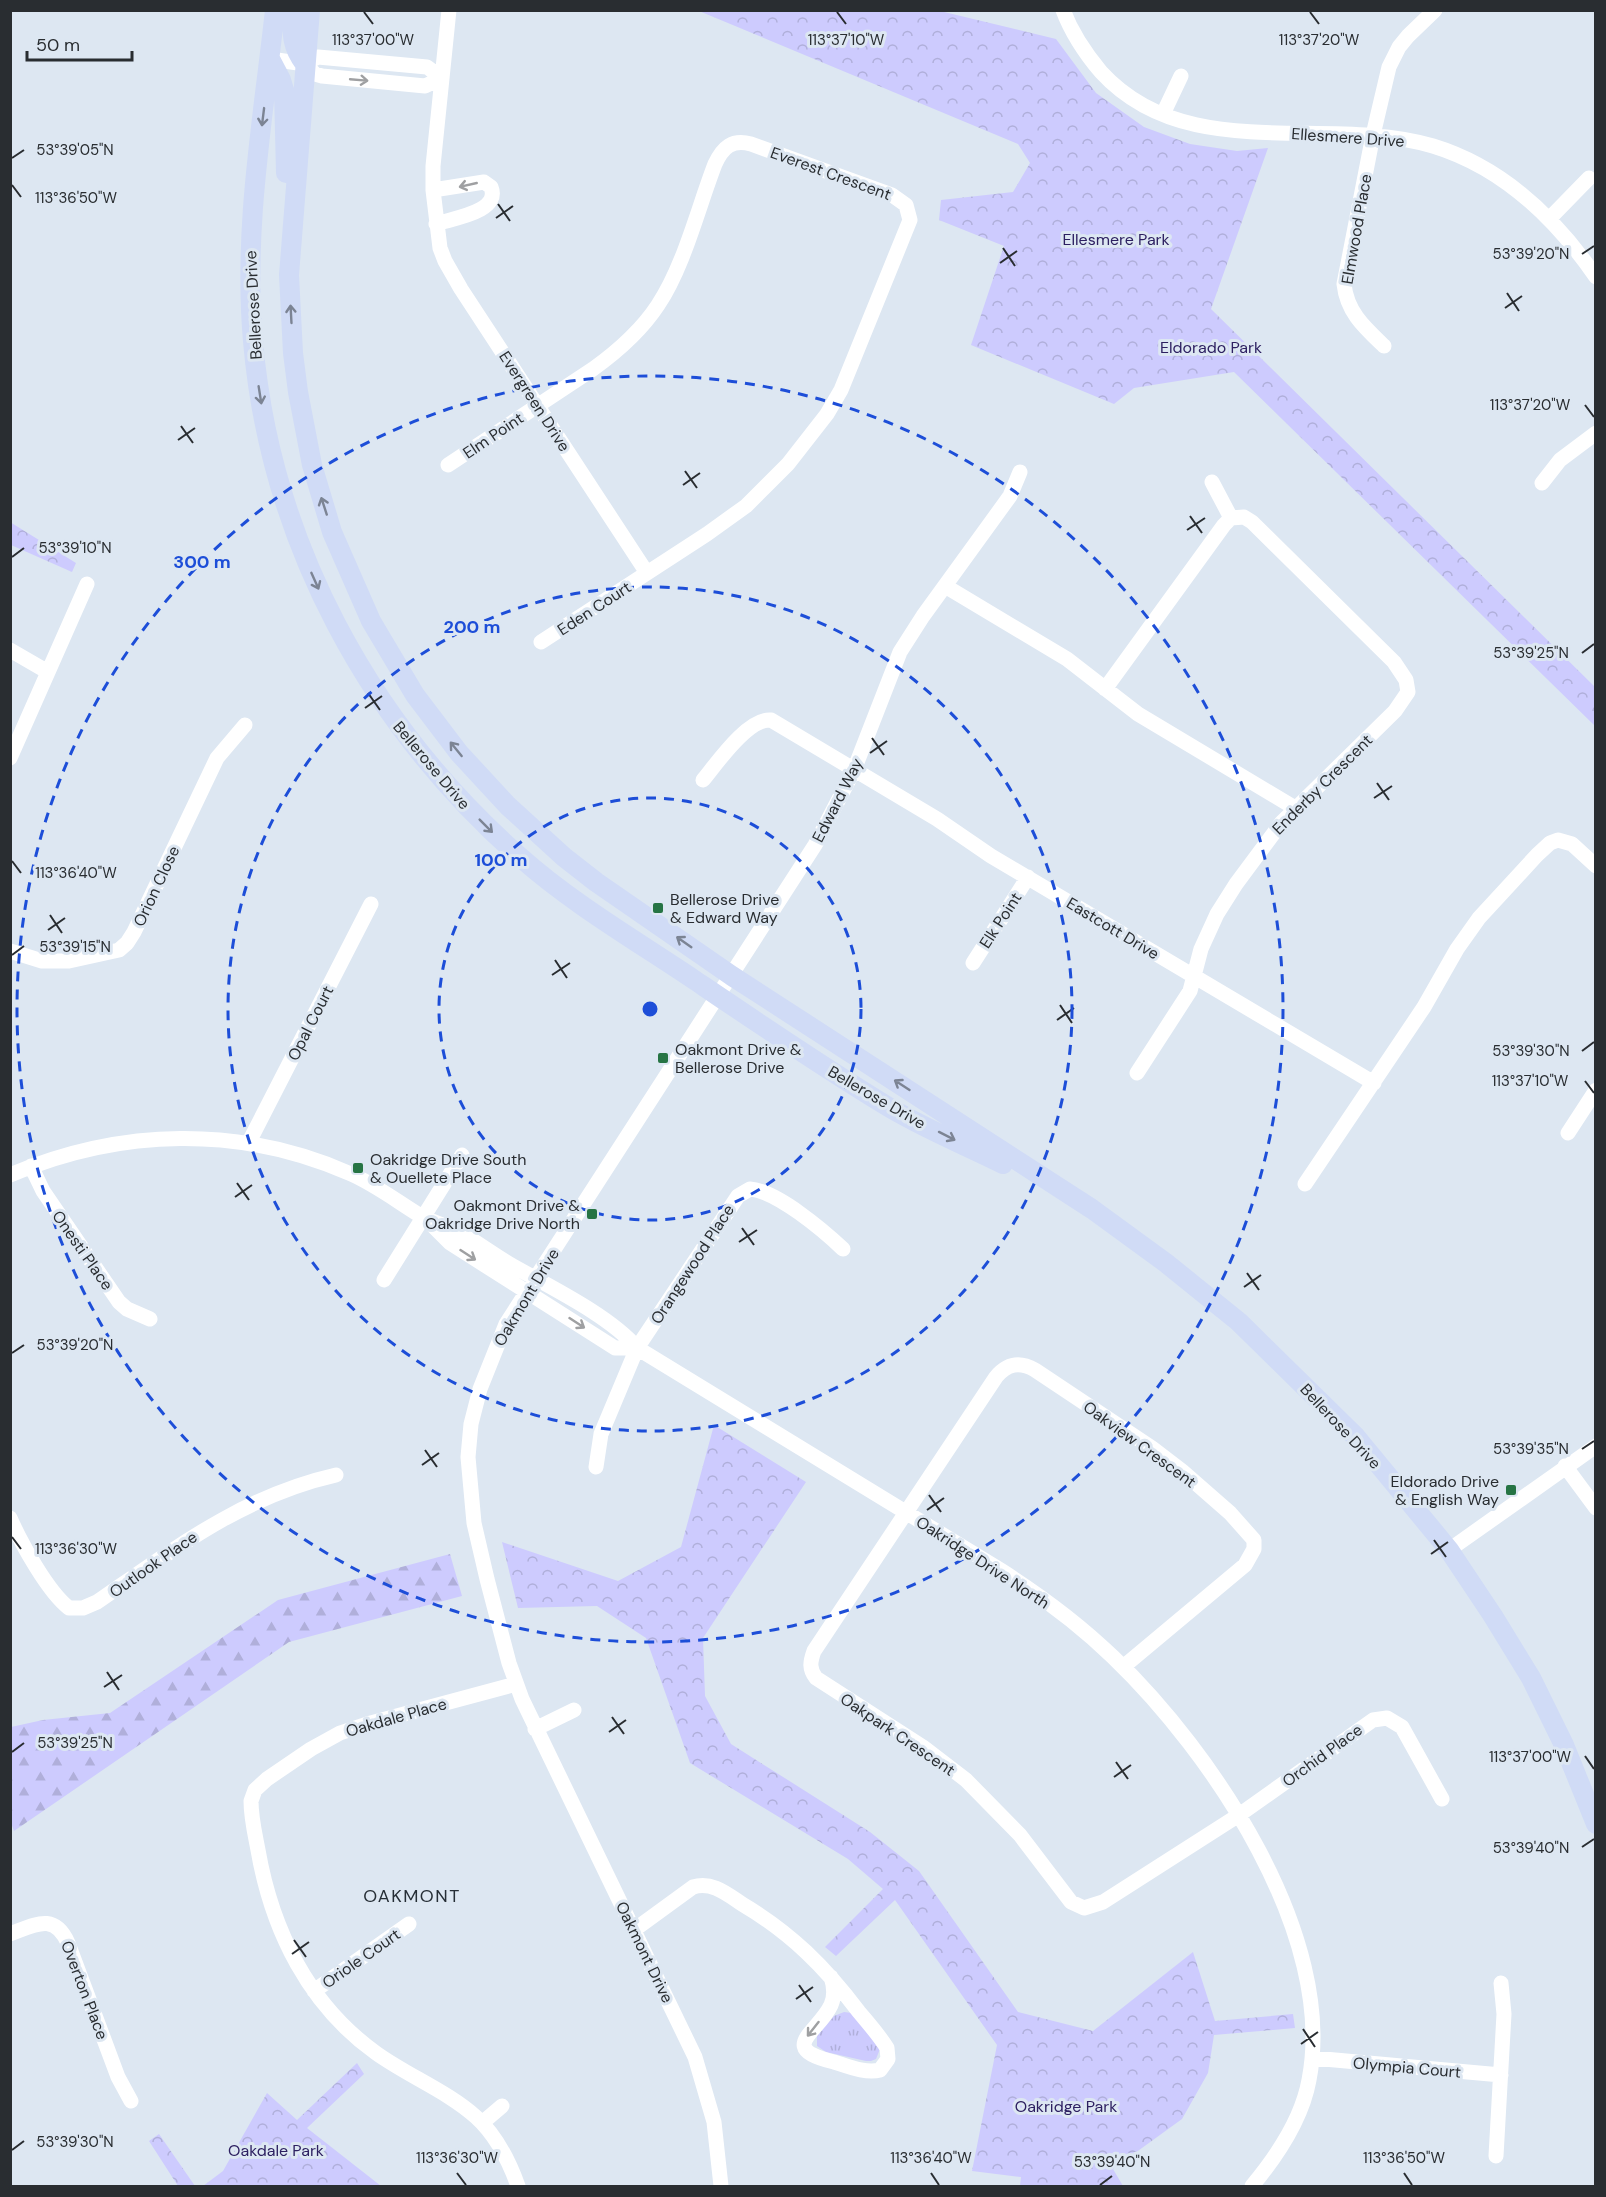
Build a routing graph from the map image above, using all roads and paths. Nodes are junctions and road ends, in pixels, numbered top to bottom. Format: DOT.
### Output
graph roads {
  1 [pos="275,10"];
  2 [pos="292,10"];
  3 [pos="310,10"];
  4 [pos="449,10"];
  5 [pos="1064,10"];
  6 [pos="1435,10"];
  7 [pos="270,59"];
  8 [pos="305,64"];
  9 [pos="1181,76"];
  10 [pos="442,78"];
  11 [pos="1162,114"];
  12 [pos="1373,135"];
  13 [pos="1590,178"];
  14 [pos="432,190"];
  15 [pos="1550,218"];
  16 [pos="436,224"];
  17 [pos="290,275"];
  18 [pos="1596,277"];
  19 [pos="1383,346"];
  20 [pos="538,406"];
  21 [pos="1596,433"];
  22 [pos="448,465"];
  23 [pos="1020,472"];
  24 [pos="1212,482"];
  25 [pos="1542,483"];
  26 [pos="1232,518"];
  27 [pos="647,573"];
  28 [pos="87,584"];
  29 [pos="945,585"];
  30 [pos="541,642"];
  31 [pos="10,650"];
  32 [pos="48,672"];
  33 [pos="1105,689"];
  34 [pos="245,725"];
  35 [pos="10,758"];
  36 [pos="854,770"];
  37 [pos="703,780"];
  38 [pos="1295,808"];
  39 [pos="1596,866"];
  40 [pos="1028,877"];
  41 [pos="371,904"];
  42 [pos="10,951"];
  43 [pos="973,963"];
  44 [pos="732,976"];
  45 [pos="1194,977"];
  46 [pos="718,996"];
  47 [pos="1137,1073"];
  48 [pos="1374,1083"];
  49 [pos="1596,1090"];
  50 [pos="1568,1133"];
  51 [pos="249,1142"];
  52 [pos="462,1155"];
  53 [pos="30,1166"];
  54 [pos="10,1175"];
  55 [pos="1305,1184"];
  56 [pos="1092,1209"];
  57 [pos="424,1217"];
  58 [pos="843,1250"];
  59 [pos="384,1280"];
  60 [pos="531,1285"];
  61 [pos="150,1319"];
  62 [pos="637,1348"];
  63 [pos="1596,1446"];
  64 [pos="1565,1466"];
  65 [pos="596,1467"];
  66 [pos="336,1475"];
  67 [pos="1596,1508"];
  68 [pos="906,1512"];
  69 [pos="10,1518"];
  70 [pos="1449,1550"];
  71 [pos="1123,1667"];
  72 [pos="516,1684"];
  73 [pos="574,1710"];
  74 [pos="535,1729"];
  75 [pos="1442,1799"];
  76 [pos="1239,1815"];
  77 [pos="1596,1824"];
  78 [pos="409,1924"];
  79 [pos="634,1930"];
  80 [pos="10,1934"];
  81 [pos="831,1977"];
  82 [pos="1501,1983"];
  83 [pos="314,1991"];
  84 [pos="1313,2058"];
  85 [pos="1502,2075"];
  86 [pos="131,2101"];
  87 [pos="502,2106"];
  88 [pos="482,2123"];
  89 [pos="1496,2156"];
  90 [pos="518,2187"];
  91 [pos="721,2187"];
  92 [pos="1252,2187"];
  1 -- 7 [label="main road, Bellerose Drive"];
  2 -- 8 [label="main road"];
  3 -- 8 [label="main road, Bellerose Drive"];
  4 -- 10 [label="street, Evergreen Drive"];
  5 -- 11 [label="street, Ellesmere Drive"];
  6 -- 12 [label="street, Elmwood Place"];
  7 -- 8 [label="street"];
  7 -- 17 [label="main road"];
  7 -- 46 [label="main road, Bellerose Drive, one-way"];
  8 -- 10 [label="street"];
  8 -- 17 [label="main road, Bellerose Drive"];
  9 -- 11 [label="street"];
  10 -- 14 [label="street, Evergreen Drive"];
  11 -- 12 [label="street, Ellesmere Drive"];
  12 -- 15 [label="street, Ellesmere Drive"];
  12 -- 19 [label="street, Elmwood Place"];
  13 -- 15 [label="street"];
  14 -- 16 [label="street, Evergreen Drive"];
  16 -- 14 [label="street, one-way"];
  15 -- 18 [label="street, Ellesmere Drive"];
  16 -- 20 [label="street, Evergreen Drive"];
  44 -- 17 [label="main road, Bellerose Drive, one-way"];
  20 -- 22 [label="street, Elm Point"];
  20 -- 27 [label="street, Evergreen Drive"];
  20 -- 27 [label="street, Everest Crescent"];
  21 -- 25 [label="street"];
  23 -- 29 [label="street, Edward Way"];
  24 -- 26 [label="street"];
  26 -- 33 [label="street"];
  26 -- 38 [label="street, Enderby Crescent"];
  27 -- 30 [label="street, Eden Court"];
  28 -- 32 [label="street"];
  29 -- 33 [label="street"];
  29 -- 36 [label="street, Edward Way"];
  31 -- 32 [label="street"];
  32 -- 35 [label="street"];
  33 -- 38 [label="street"];
  34 -- 42 [label="street, Orion Close"];
  36 -- 37 [label="street, Eastcott Drive"];
  36 -- 40 [label="street, Eastcott Drive"];
  36 -- 44 [label="street, Edward Way"];
  38 -- 45 [label="street, Enderby Crescent"];
  39 -- 48 [label="street"];
  40 -- 43 [label="street, Elk Point"];
  40 -- 45 [label="street, Eastcott Drive"];
  41 -- 51 [label="street, Opal Court"];
  44 -- 46 [label="street, Oakmont Drive"];
  56 -- 44 [label="main road, Bellerose Drive, one-way"];
  45 -- 47 [label="street, Enderby Crescent"];
  45 -- 48 [label="street, Eastcott Drive"];
  46 -- 56 [label="main road, Bellerose Drive, one-way"];
  46 -- 60 [label="street, Oakmont Drive"];
  48 -- 55 [label="street"];
  49 -- 50 [label="street"];
  51 -- 53 [label="street, Oakridge Drive North"];
  51 -- 57 [label="street, Oakridge Drive North"];
  52 -- 57 [label="street"];
  53 -- 54 [label="street, Oakridge Drive North"];
  53 -- 61 [label="street, Onesti Place"];
  56 -- 70 [label="main road, Bellerose Drive"];
  57 -- 59 [label="street"];
  57 -- 60 [label="street, Oakridge Drive North"];
  58 -- 62 [label="street, Orangewood Place"];
  60 -- 62 [label="street, Oakridge Drive North"];
  60 -- 72 [label="street, Oakmont Drive"];
  62 -- 65 [label="street"];
  62 -- 68 [label="street, Oakridge Drive North"];
  63 -- 64 [label="street"];
  64 -- 67 [label="street"];
  64 -- 70 [label="street"];
  66 -- 69 [label="street, Outlook Place"];
  68 -- 71 [label="street, Oakridge Drive North"];
  68 -- 71 [label="street, Oakview Crescent"];
  68 -- 76 [label="street, Oakpark Crescent"];
  70 -- 77 [label="main road, Bellerose Drive"];
  71 -- 76 [label="street, Oakridge Drive North"];
  72 -- 74 [label="street, Oakmont Drive"];
  72 -- 83 [label="street, Oakdale Place"];
  73 -- 74 [label="street"];
  74 -- 79 [label="street, Oakmont Drive"];
  75 -- 76 [label="street, Orchid Place"];
  76 -- 84 [label="street, Oakridge Drive North"];
  78 -- 83 [label="street, Oriole Court"];
  79 -- 81 [label="street"];
  79 -- 91 [label="street, Oakmont Drive"];
  80 -- 86 [label="street, Overton Place"];
  81 -- 81 [label="street, one-way"];
  82 -- 85 [label="street"];
  83 -- 88 [label="street, Oakdale Place"];
  84 -- 85 [label="street, Olympia Court"];
  84 -- 92 [label="street, Oakridge Drive North"];
  85 -- 89 [label="street"];
  87 -- 88 [label="street"];
  88 -- 90 [label="street, Oakdale Place"];
}
